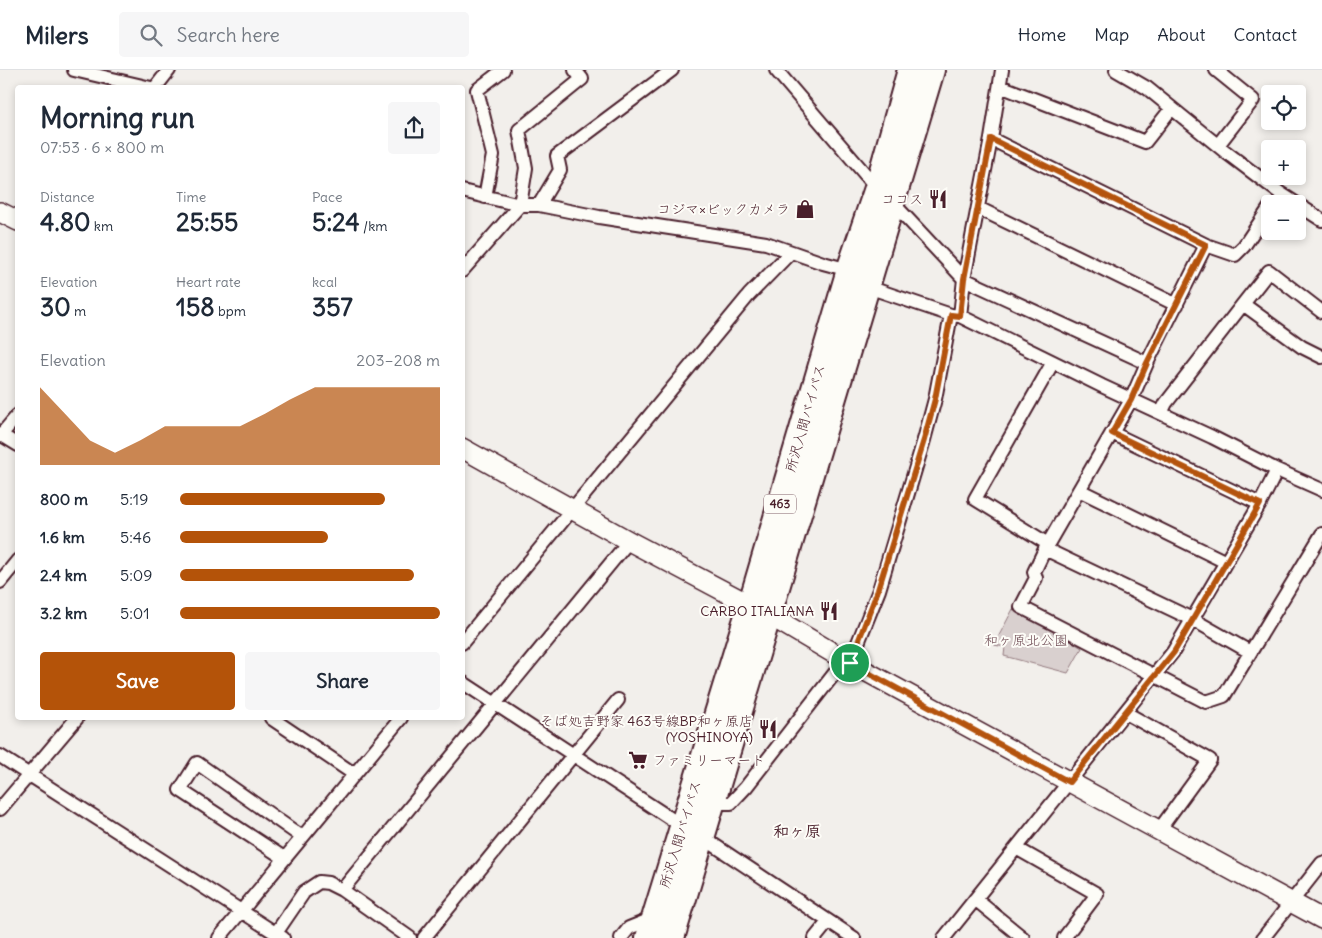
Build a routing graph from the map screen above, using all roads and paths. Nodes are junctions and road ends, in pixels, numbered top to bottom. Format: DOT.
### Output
graph roads {
  1 [pos="74,70"];
  2 [pos="169,70"];
  3 [pos="503,70"];
  4 [pos="575,70"];
  5 [pos="672,70"];
  6 [pos="776,70"];
  7 [pos="910,70"];
  8 [pos="932,70"];
  9 [pos="1002,70"];
  10 [pos="1116,70"];
  11 [pos="1216,70"];
  12 [pos="489,75"];
  13 [pos="138,85"];
  14 [pos="157,85"];
  15 [pos="1000,86"];
  16 [pos="1171,109"];
  17 [pos="991,139"];
  18 [pos="1218,145"];
  19 [pos="465,192"];
  20 [pos="1280,193"];
  21 [pos="885,195"];
  22 [pos="486,197"];
  23 [pos="520,205"];
  24 [pos="539,205"];
  25 [pos="978,208"];
  26 [pos="0,212"];
  27 [pos="15,220"];
  28 [pos="1261,220"];
  29 [pos="1322,220"];
  30 [pos="1206,245"];
  31 [pos="791,252"];
  32 [pos="465,268"];
  33 [pos="849,270"];
  34 [pos="964,279"];
  35 [pos="868,287"];
  36 [pos="1243,304"];
  37 [pos="1177,305"];
  38 [pos="1322,312"];
  39 [pos="956,315"];
  40 [pos="1322,357"];
  41 [pos="1053,362"];
  42 [pos="1147,363"];
  43 [pos="1131,400"];
  44 [pos="1161,414"];
  45 [pos="15,418"];
  46 [pos="1112,433"];
  47 [pos="0,435"];
  48 [pos="15,443"];
  49 [pos="465,450"];
  50 [pos="1277,470"];
  51 [pos="1080,490"];
  52 [pos="1322,490"];
  53 [pos="1260,504"];
  54 [pos="573,510"];
  55 [pos="1322,534"];
  56 [pos="630,541"];
  57 [pos="1046,546"];
  58 [pos="1226,562"];
  59 [pos="15,564"];
  60 [pos="0,582"];
  61 [pos="759,610"];
  62 [pos="1192,620"];
  63 [pos="465,639"];
  64 [pos="1250,652"];
  65 [pos="848,662"];
  66 [pos="1156,676"];
  67 [pos="465,684"];
  68 [pos="618,700"];
  69 [pos="496,704"];
  70 [pos="1126,713"];
  71 [pos="76,720"];
  72 [pos="273,720"];
  73 [pos="399,720"];
  74 [pos="574,755"];
  75 [pos="0,756"];
  76 [pos="29,774"];
  77 [pos="354,774"];
  78 [pos="1069,782"];
  79 [pos="712,803"];
  80 [pos="0,809"];
  81 [pos="1159,830"];
  82 [pos="692,832"];
  83 [pos="302,837"];
  84 [pos="1016,848"];
  85 [pos="284,858"];
  86 [pos="1322,863"];
  87 [pos="342,890"];
  88 [pos="975,900"];
  89 [pos="1290,902"];
  90 [pos="240,910"];
  91 [pos="1322,919"];
  92 [pos="828,922"];
  93 [pos="651,928"];
  94 [pos="280,936"];
  95 [pos="219,938"];
  96 [pos="410,938"];
  97 [pos="424,938"];
  98 [pos="621,938"];
  99 [pos="672,938"];
  100 [pos="815,938"];
  101 [pos="854,938"];
  102 [pos="944,938"];
  103 [pos="1023,938"];
  104 [pos="1064,938"];
  105 [pos="1263,938"];
  1 -- 13 [label="street"];
  2 -- 14 [label="street"];
  3 -- 12 [label="street"];
  4 -- 23 [label="street"];
  5 -- 24 [label="street"];
  6 -- 21 [label="street"];
  7 -- 21 [label="highway, 所沢入間バイパス / 463"];
  8 -- 21 [label="highway, 所沢入間バイパス / 463"];
  9 -- 15 [label="street"];
  10 -- 16 [label="street"];
  11 -- 18 [label="street"];
  12 -- 22 [label="street"];
  15 -- 16 [label="street"];
  15 -- 17 [label="street"];
  16 -- 18 [label="street"];
  17 -- 25 [label="street"];
  17 -- 30 [label="street"];
  18 -- 20 [label="street"];
  19 -- 22 [label="street"];
  20 -- 29 [label="street"];
  21 -- 33 [label="highway, 所沢入間バイパス / 463"];
  21 -- 34 [label="street"];
  21 -- 35 [label="highway, 所沢入間バイパス / 463"];
  22 -- 23 [label="street"];
  23 -- 24 [label="street"];
  23 -- 32 [label="street"];
  24 -- 31 [label="street"];
  25 -- 34 [label="street"];
  25 -- 37 [label="street"];
  26 -- 27 [label="street"];
  28 -- 30 [label="street"];
  30 -- 37 [label="street"];
  31 -- 33 [label="street"];
  31 -- 54 [label="street"];
  33 -- 61 [label="highway, 所沢入間バイパス / 463"];
  34 -- 39 [label="street"];
  34 -- 42 [label="street"];
  35 -- 39 [label="street"];
  35 -- 61 [label="highway, 所沢入間バイパス / 463"];
  36 -- 38 [label="street"];
  36 -- 40 [label="street"];
  36 -- 44 [label="street"];
  37 -- 42 [label="street"];
  39 -- 41 [label="street"];
  39 -- 65 [label="street"];
  41 -- 43 [label="street"];
  41 -- 57 [label="street"];
  42 -- 43 [label="street"];
  43 -- 44 [label="street"];
  43 -- 46 [label="street"];
  44 -- 50 [label="street"];
  45 -- 47 [label="street"];
  46 -- 51 [label="street"];
  46 -- 53 [label="street"];
  47 -- 48 [label="street"];
  49 -- 54 [label="street"];
  50 -- 52 [label="street"];
  50 -- 53 [label="street"];
  51 -- 57 [label="street"];
  51 -- 58 [label="street"];
  53 -- 58 [label="street"];
  54 -- 56 [label="street"];
  54 -- 63 [label="street"];
  55 -- 64 [label="street"];
  56 -- 61 [label="street"];
  56 -- 69 [label="street"];
  57 -- 62 [label="street"];
  57 -- 66 [label="street"];
  58 -- 62 [label="street"];
  59 -- 60 [label="street"];
  61 -- 65 [label="street"];
  61 -- 79 [label="highway, 所沢入間バイパス / 463"];
  61 -- 82 [label="highway, 所沢入間バイパス / 463"];
  62 -- 64 [label="street"];
  62 -- 66 [label="street"];
  64 -- 66 [label="street"];
  65 -- 78 [label="street"];
  65 -- 79 [label="street"];
  66 -- 70 [label="street"];
  67 -- 69 [label="street"];
  68 -- 74 [label="street"];
  69 -- 74 [label="street"];
  69 -- 87 [label="street"];
  70 -- 78 [label="street"];
  70 -- 81 [label="street"];
  71 -- 76 [label="street"];
  72 -- 77 [label="street"];
  73 -- 77 [label="street"];
  74 -- 82 [label="street"];
  74 -- 97 [label="street"];
  75 -- 76 [label="street"];
  76 -- 80 [label="street"];
  76 -- 90 [label="street"];
  77 -- 83 [label="street"];
  78 -- 81 [label="street"];
  78 -- 84 [label="street"];
  79 -- 82 [label="highway, 所沢入間バイパス / 463"];
  81 -- 89 [label="street"];
  82 -- 92 [label="street"];
  82 -- 93 [label="highway, 所沢入間バイパス / 463"];
  82 -- 99 [label="highway, 所沢入間バイパス / 463"];
  83 -- 85 [label="street"];
  83 -- 85 [label="street"];
  84 -- 88 [label="street"];
  84 -- 104 [label="street"];
  85 -- 90 [label="street"];
  86 -- 89 [label="street"];
  87 -- 94 [label="street"];
  87 -- 96 [label="street"];
  88 -- 102 [label="street"];
  88 -- 103 [label="street"];
  89 -- 91 [label="street"];
  89 -- 105 [label="street"];
  90 -- 94 [label="street"];
  90 -- 95 [label="street"];
  92 -- 100 [label="street"];
  92 -- 101 [label="street"];
  93 -- 98 [label="street"];
}
